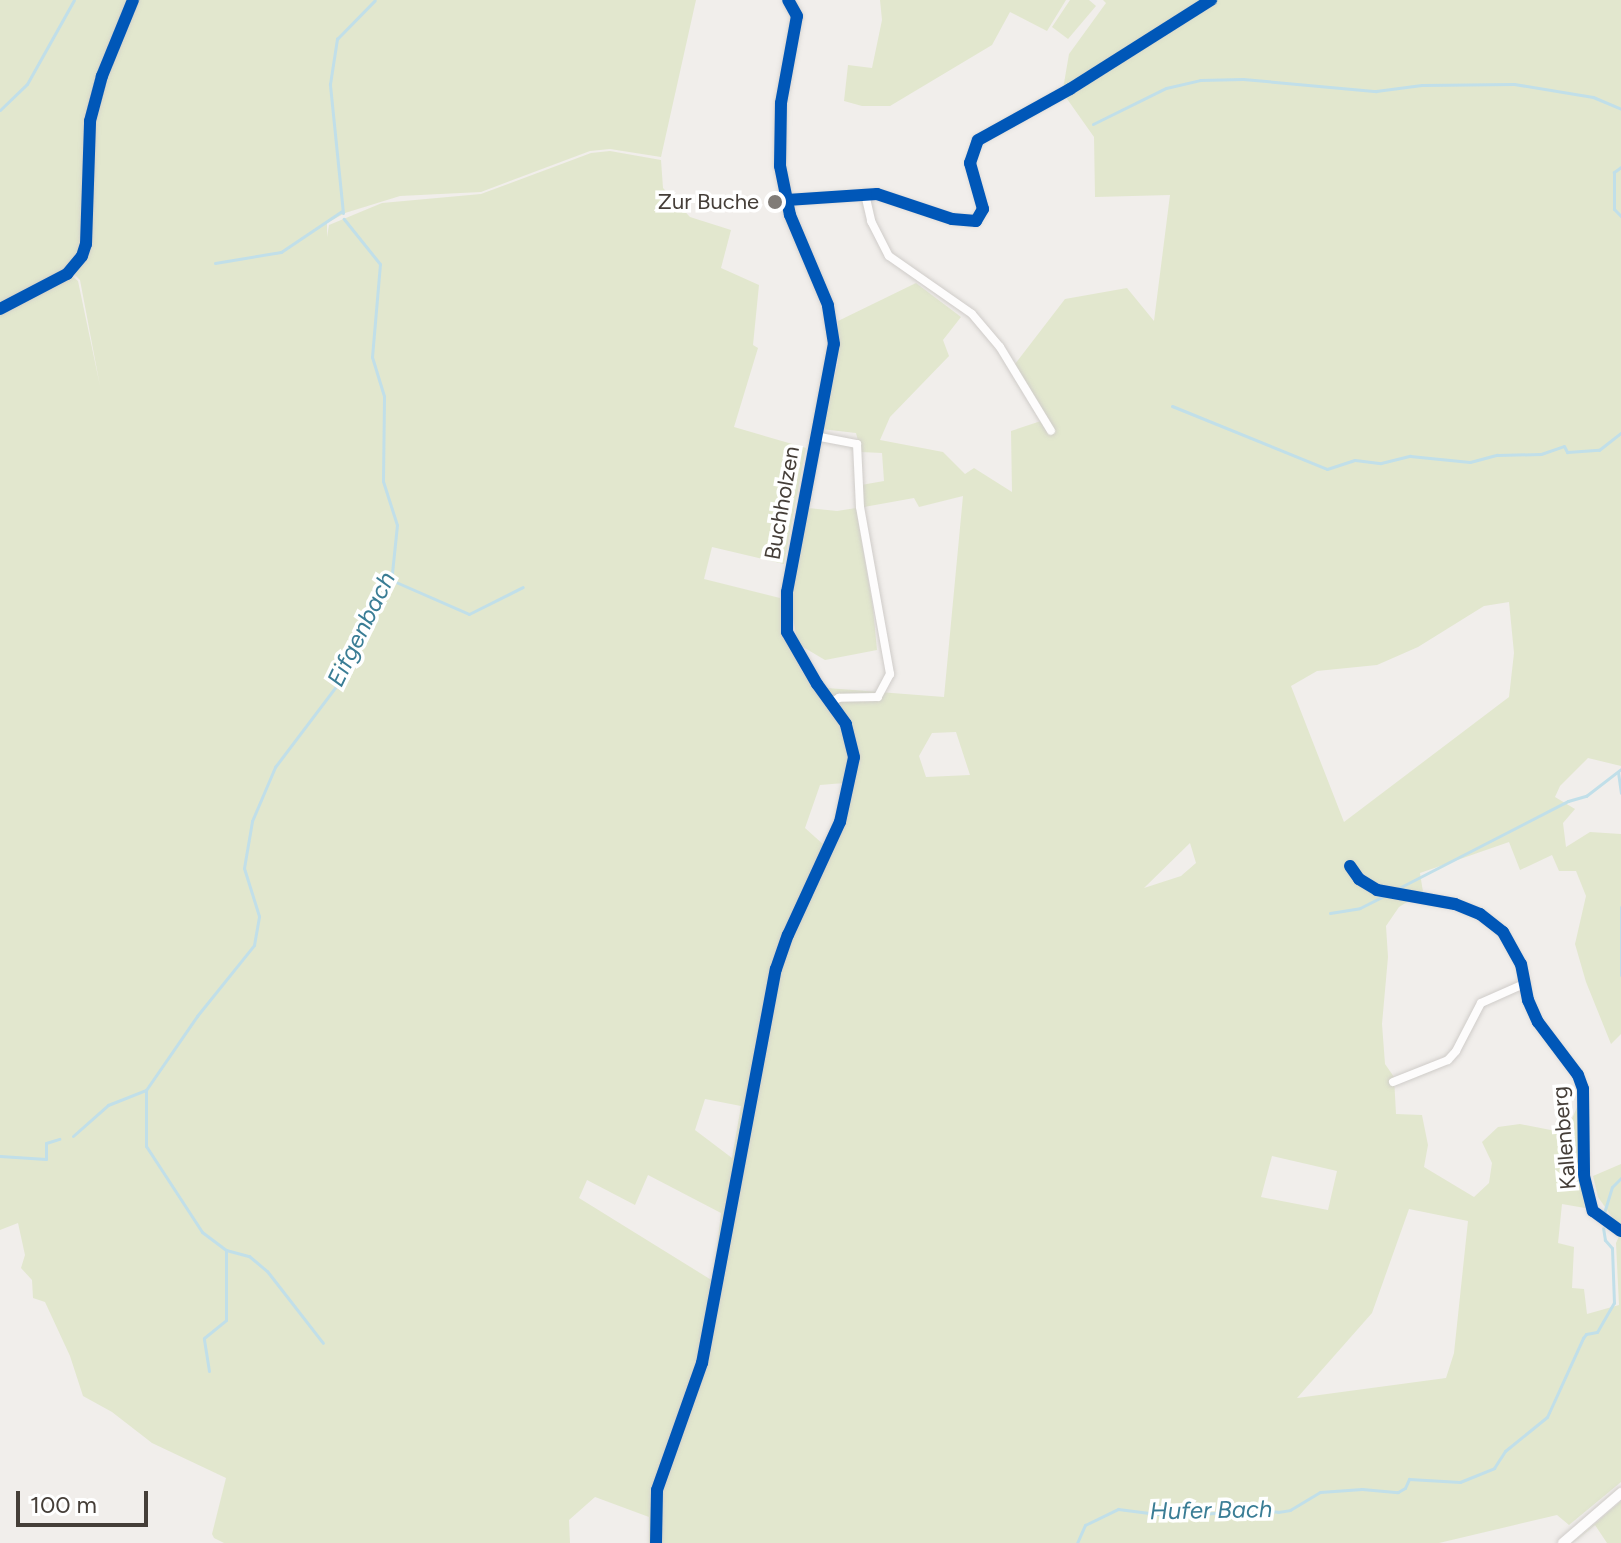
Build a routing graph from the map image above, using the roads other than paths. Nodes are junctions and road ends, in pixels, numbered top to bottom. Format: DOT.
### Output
graph roads {
  1 [pos="133,0"];
  2 [pos="788,0"];
  3 [pos="1211,0"];
  4 [pos="865,194"];
  5 [pos="787,200"];
  6 [pos="0,309"];
  7 [pos="1051,431"];
  8 [pos="815,436"];
  9 [pos="831,702"];
  10 [pos="1350,866"];
  11 [pos="1526,983"];
  12 [pos="1393,1082"];
  13 [pos="1621,1231"];
  14 [pos="1621,1493"];
  15 [pos="656,1543"];
  16 [pos="1563,1543"];
  1 -- 6 [label="street"];
  2 -- 5 [label="street, Buchholzen"];
  3 -- 4 [label="street"];
  4 -- 5 [label="street"];
  4 -- 7 [label="street"];
  5 -- 8 [label="street, Buchholzen"];
  8 -- 9 [label="street, Buchholzen"];
  8 -- 9 [label="street"];
  9 -- 15 [label="street, Buchholzen"];
  10 -- 11 [label="street, Kallenberg"];
  11 -- 12 [label="street"];
  11 -- 13 [label="street, Kallenberg"];
  14 -- 16 [label="street"];
}
